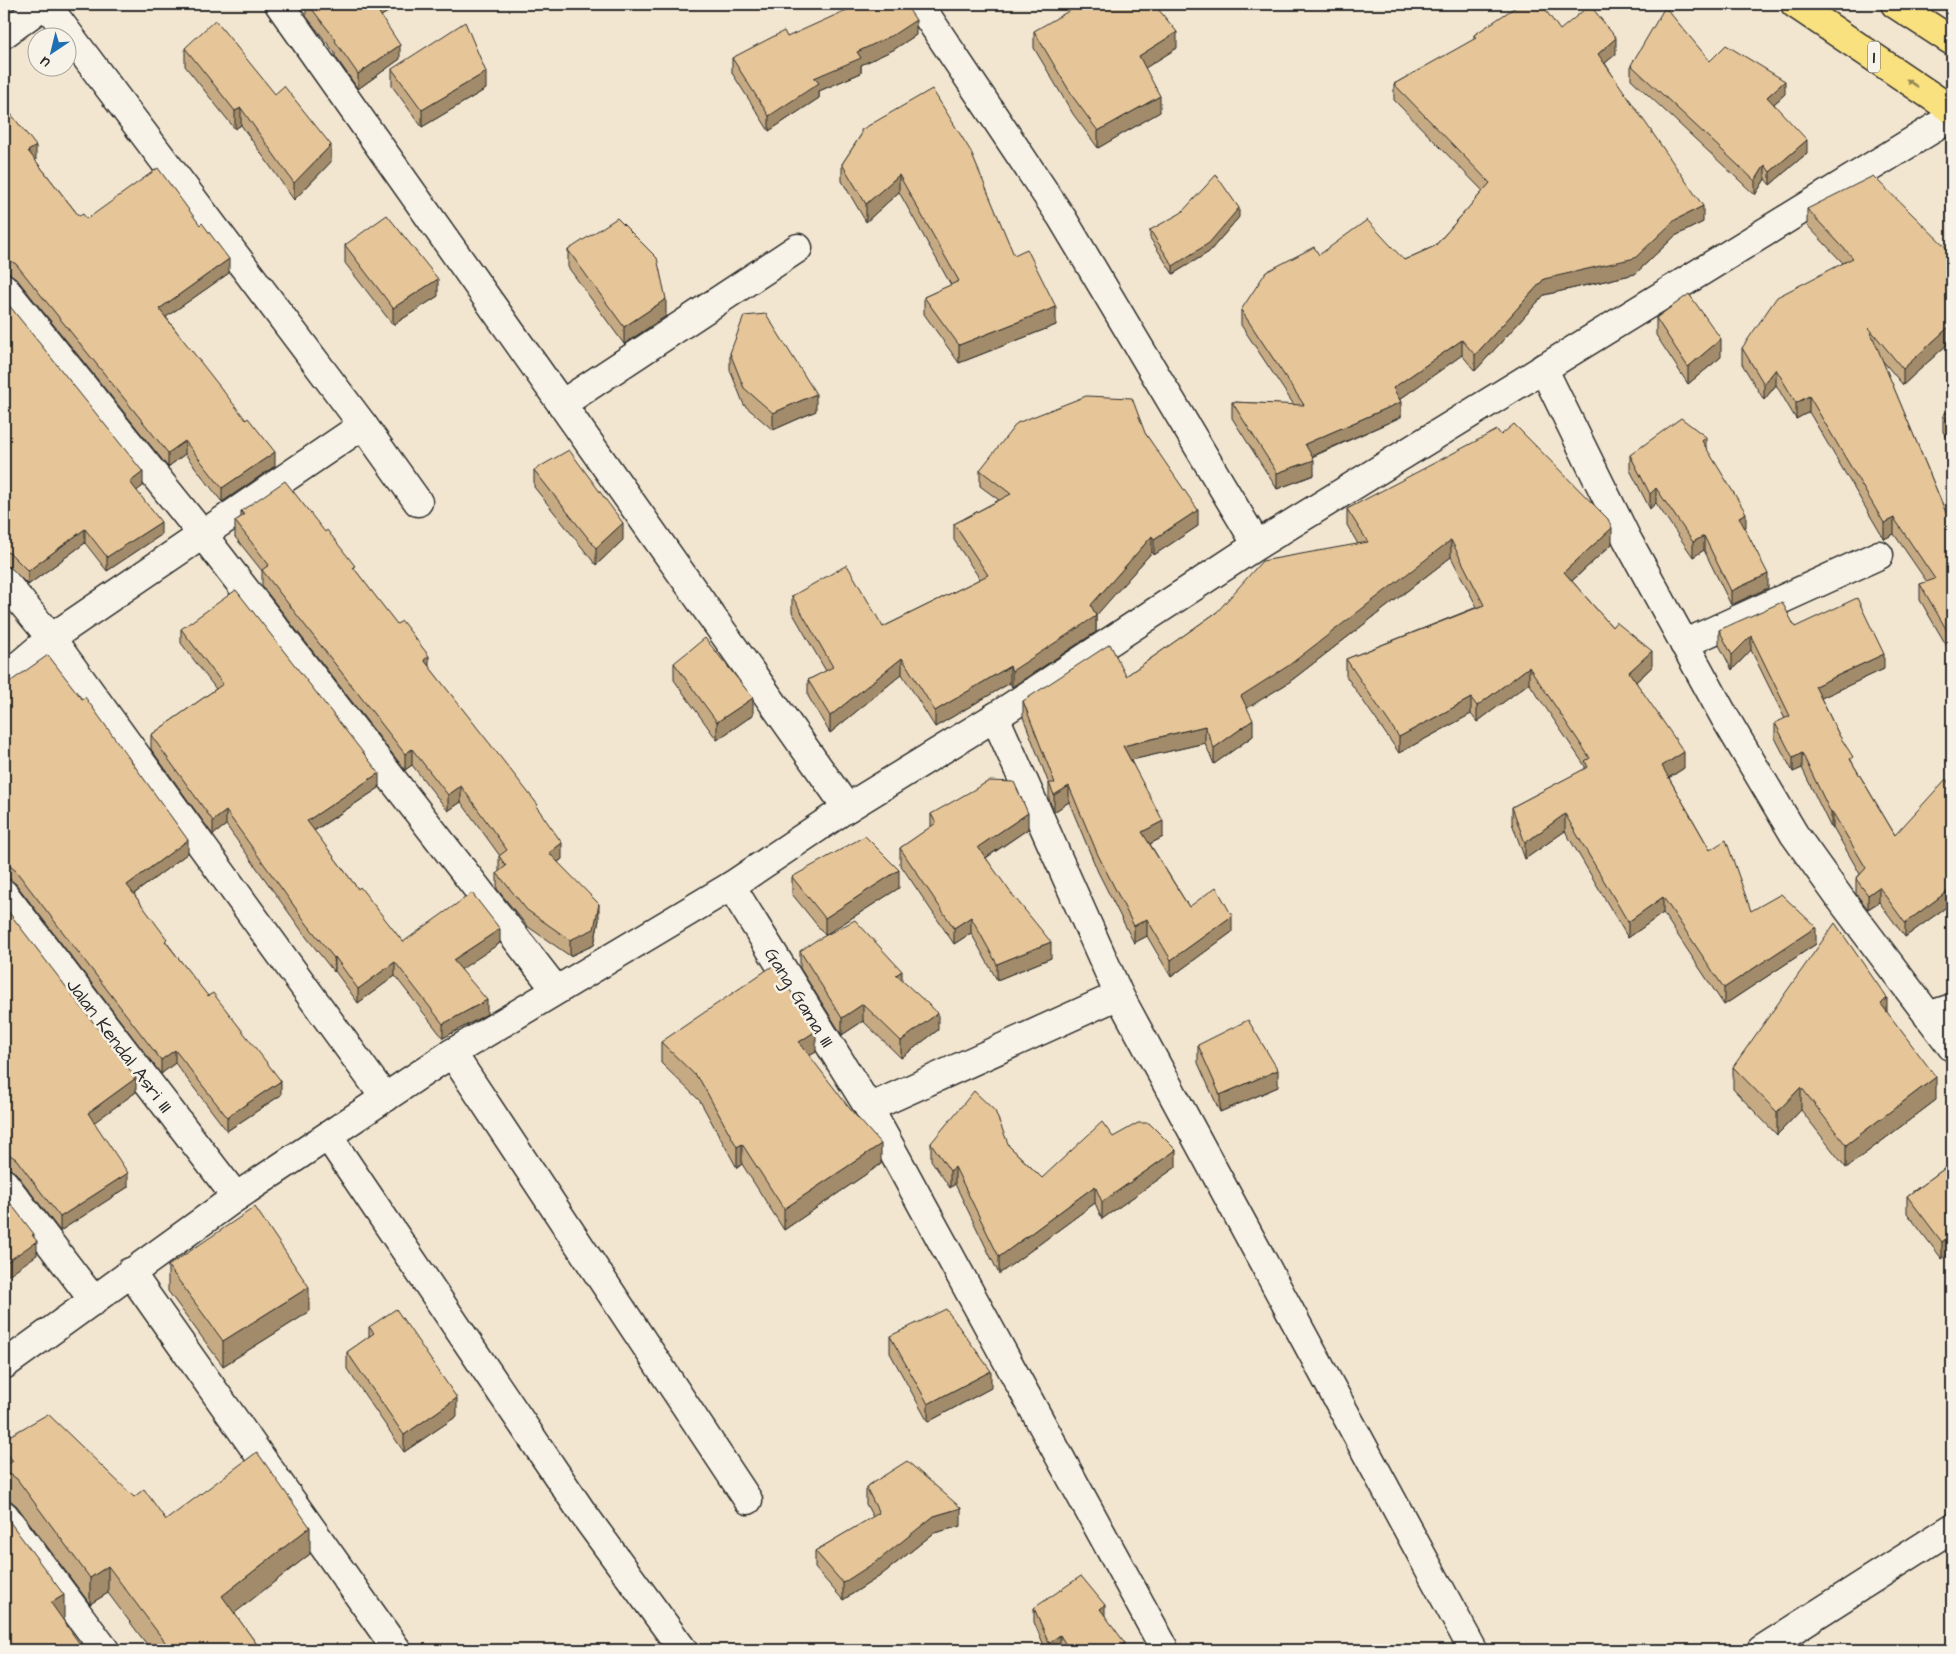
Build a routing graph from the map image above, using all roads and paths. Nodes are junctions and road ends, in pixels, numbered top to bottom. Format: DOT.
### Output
graph roads {
  1 [pos="45,4"];
  2 [pos="280,4"];
  3 [pos="919,4"];
  4 [pos="1795,4"];
  5 [pos="1895,4"];
  6 [pos="4,34"];
  7 [pos="1952,41"];
  8 [pos="1952,110"];
  9 [pos="1952,116"];
  10 [pos="798,248"];
  11 [pos="4,288"];
  12 [pos="1543,368"];
  13 [pos="562,404"];
  14 [pos="363,425"];
  15 [pos="418,502"];
  16 [pos="202,534"];
  17 [pos="1257,544"];
  18 [pos="1879,554"];
  19 [pos="4,581"];
  20 [pos="51,638"];
  21 [pos="1684,644"];
  22 [pos="4,678"];
  23 [pos="995,717"];
  24 [pos="847,808"];
  25 [pos="731,886"];
  26 [pos="4,894"];
  27 [pos="556,990"];
  28 [pos="1119,995"];
  29 [pos="1940,1012"];
  30 [pos="1952,1047"];
  31 [pos="452,1053"];
  32 [pos="385,1098"];
  33 [pos="868,1108"];
  34 [pos="328,1136"];
  35 [pos="4,1183"];
  36 [pos="236,1197"];
  37 [pos="130,1272"];
  38 [pos="94,1301"];
  39 [pos="4,1365"];
  40 [pos="748,1500"];
  41 [pos="4,1515"];
  42 [pos="1952,1528"];
  43 [pos="1162,1644"];
  44 [pos="105,1650"];
  45 [pos="397,1650"];
  46 [pos="683,1650"];
  47 [pos="1474,1650"];
  48 [pos="1761,1650"];
  1 -- 6 [label="street"];
  1 -- 14 [label="street"];
  2 -- 13 [label="street"];
  3 -- 17 [label="street"];
  8 -- 4 [label="highway, 1, one-way"];
  5 -- 7 [label="highway"];
  9 -- 12 [label="street"];
  10 -- 13 [label="street"];
  11 -- 16 [label="street"];
  12 -- 17 [label="street"];
  12 -- 21 [label="street"];
  13 -- 24 [label="street"];
  14 -- 15 [label="street"];
  14 -- 16 [label="street"];
  16 -- 20 [label="street"];
  16 -- 27 [label="street"];
  17 -- 23 [label="street"];
  18 -- 21 [label="street"];
  19 -- 20 [label="street"];
  20 -- 22 [label="street"];
  20 -- 32 [label="street"];
  21 -- 29 [label="street"];
  23 -- 24 [label="street"];
  23 -- 28 [label="street"];
  24 -- 25 [label="street"];
  25 -- 27 [label="street"];
  25 -- 33 [label="street, Gang Gama III"];
  26 -- 36 [label="street, Jalan Kendal Asri III"];
  27 -- 31 [label="street"];
  28 -- 33 [label="street"];
  28 -- 47 [label="street"];
  29 -- 30 [label="street"];
  31 -- 32 [label="street"];
  31 -- 40 [label="street"];
  32 -- 34 [label="street"];
  33 -- 43 [label="street, Gang Gama III"];
  34 -- 36 [label="street"];
  34 -- 46 [label="street"];
  35 -- 38 [label="street"];
  36 -- 37 [label="street"];
  37 -- 38 [label="street"];
  37 -- 45 [label="street"];
  38 -- 39 [label="street"];
  41 -- 44 [label="street"];
  42 -- 48 [label="street"];
}
